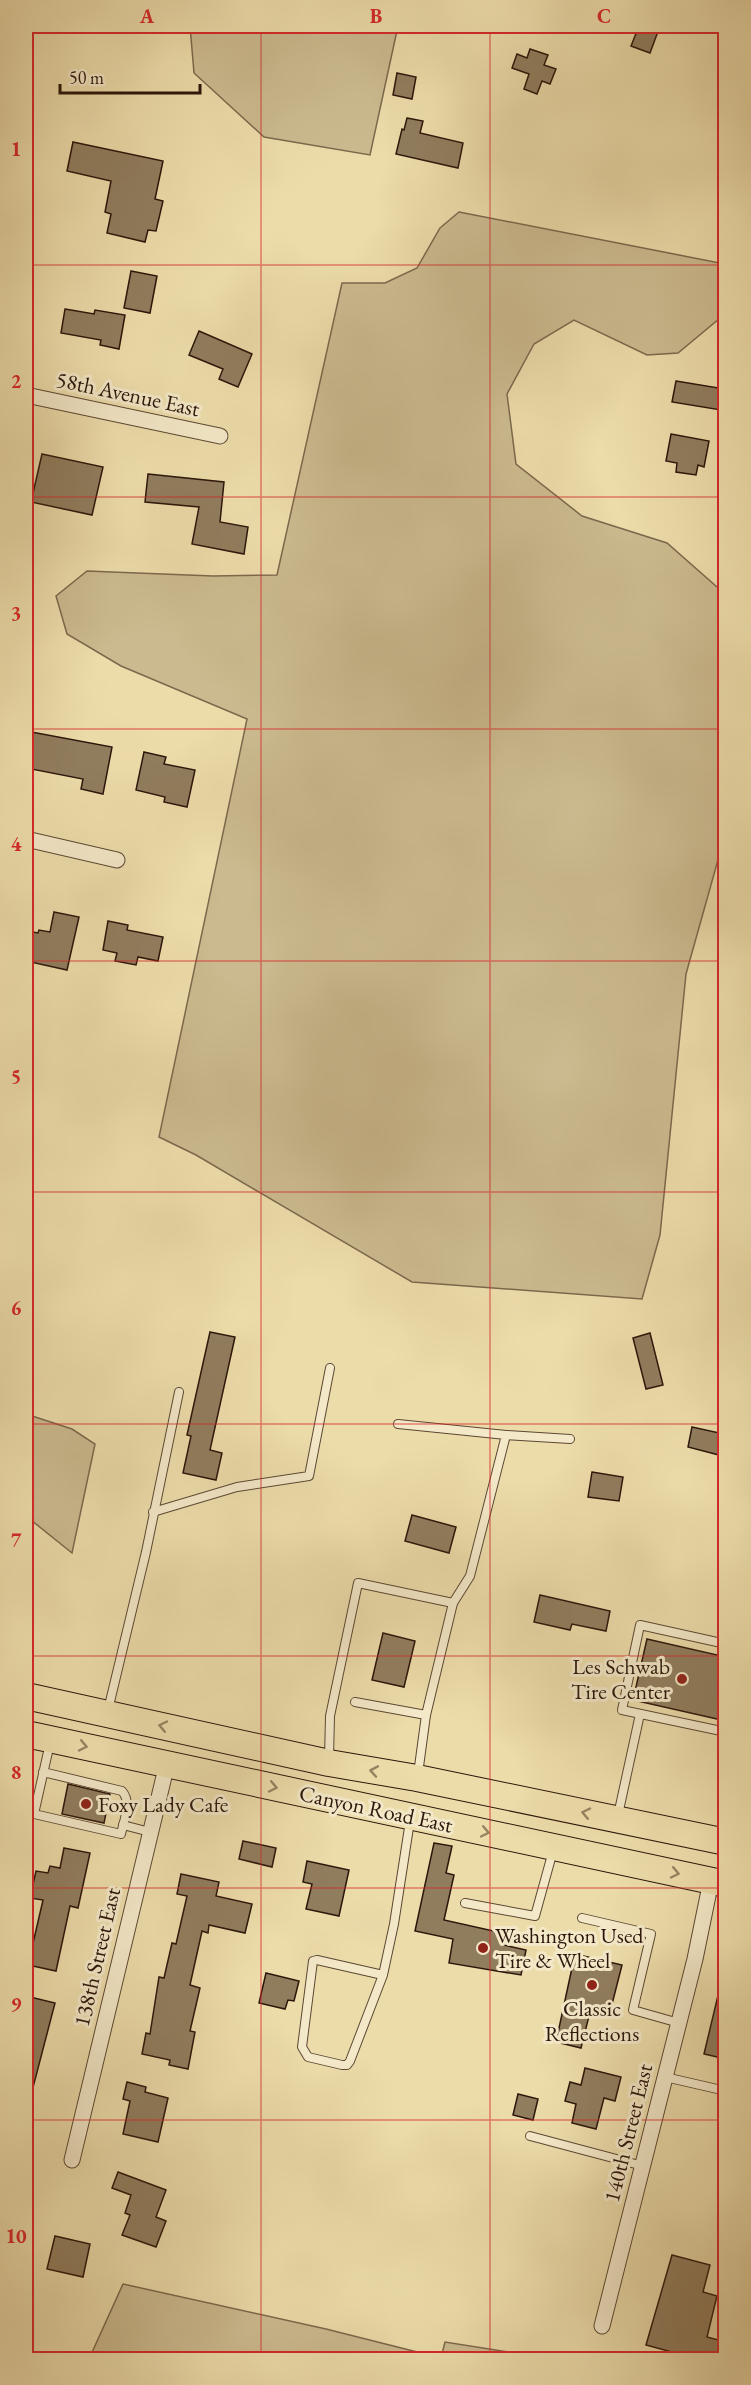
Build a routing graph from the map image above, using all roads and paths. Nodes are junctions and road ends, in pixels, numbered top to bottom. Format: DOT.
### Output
graph roads {
  1 [pos="26,395"];
  2 [pos="220,436"];
  3 [pos="26,840"];
  4 [pos="117,860"];
  5 [pos="330,1368"];
  6 [pos="179,1392"];
  7 [pos="398,1424"];
  8 [pos="506,1435"];
  9 [pos="570,1439"];
  10 [pos="153,1512"];
  11 [pos="453,1603"];
  12 [pos="726,1644"];
  13 [pos="26,1696"];
  14 [pos="355,1702"];
  15 [pos="106,1714"];
  16 [pos="640,1714"];
  17 [pos="426,1715"];
  18 [pos="726,1732"];
  19 [pos="26,1734"];
  20 [pos="51,1739"];
  21 [pos="329,1763"];
  22 [pos="167,1764"];
  23 [pos="43,1772"];
  24 [pos="417,1778"];
  25 [pos="410,1816"];
  26 [pos="617,1820"];
  27 [pos="123,1825"];
  28 [pos="150,1832"];
  29 [pos="726,1842"];
  30 [pos="554,1847"];
  31 [pos="721,1882"];
  32 [pos="465,1903"];
  33 [pos="582,1918"];
  34 [pos="383,1975"];
  35 [pos="679,2023"];
  36 [pos="665,2077"];
  37 [pos="726,2091"];
  38 [pos="530,2136"];
  39 [pos="72,2160"];
  40 [pos="643,2166"];
  41 [pos="602,2326"];
  1 -- 2 [label="street, 58th Avenue East"];
  3 -- 4 [label="street"];
  5 -- 10 [label="lane"];
  6 -- 10 [label="lane"];
  7 -- 8 [label="lane"];
  8 -- 9 [label="lane"];
  8 -- 11 [label="lane"];
  10 -- 15 [label="lane"];
  11 -- 17 [label="lane"];
  11 -- 21 [label="lane"];
  12 -- 16 [label="lane"];
  13 -- 15 [label="main road, Canyon Road East"];
  14 -- 17 [label="lane"];
  21 -- 15 [label="main road, Canyon Road East, one-way"];
  16 -- 18 [label="lane"];
  16 -- 26 [label="lane"];
  17 -- 24 [label="lane"];
  19 -- 20 [label="main road, Canyon Road East"];
  20 -- 22 [label="main road, Canyon Road East, one-way"];
  20 -- 23 [label="lane"];
  21 -- 22 [label="main road"];
  24 -- 21 [label="main road, Canyon Road East, one-way"];
  22 -- 25 [label="main road, Canyon Road East, one-way"];
  22 -- 28 [label="street, 138th Street East"];
  23 -- 27 [label="lane"];
  23 -- 27 [label="lane"];
  26 -- 24 [label="main road, Canyon Road East, one-way"];
  25 -- 30 [label="main road, Canyon Road East, one-way"];
  25 -- 34 [label="lane"];
  26 -- 29 [label="main road, Canyon Road East"];
  27 -- 28 [label="lane"];
  28 -- 39 [label="street, 138th Street East"];
  30 -- 31 [label="main road, Canyon Road East, one-way"];
  30 -- 32 [label="lane"];
  31 -- 35 [label="street, 140th Street East"];
  33 -- 35 [label="lane"];
  34 -- 34 [label="lane"];
  35 -- 36 [label="street, 140th Street East"];
  36 -- 37 [label="lane"];
  36 -- 40 [label="street, 140th Street East"];
  38 -- 40 [label="lane"];
  40 -- 41 [label="street, 140th Street East"];
}
